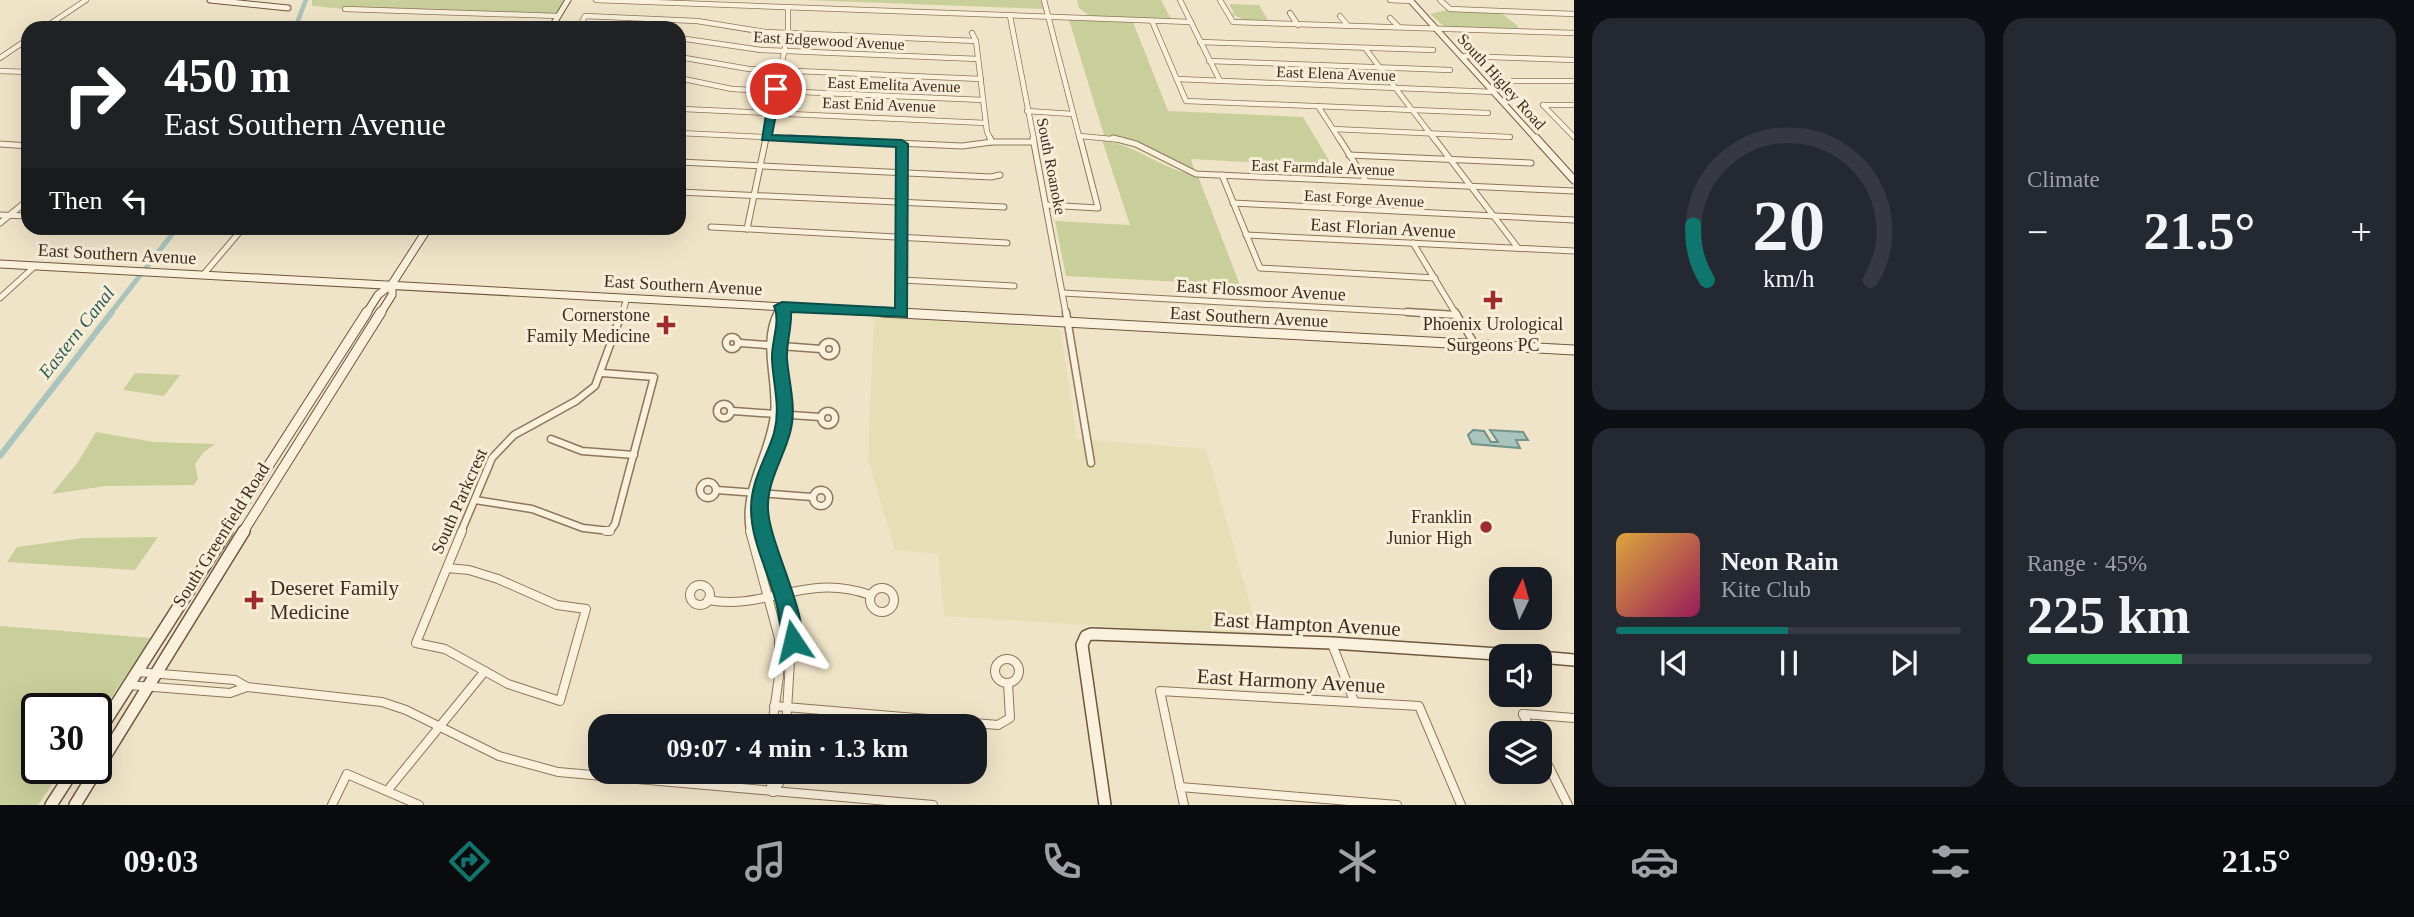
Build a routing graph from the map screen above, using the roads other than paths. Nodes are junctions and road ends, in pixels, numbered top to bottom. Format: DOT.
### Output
graph roads {
  1 [pos="86,0"];
  2 [pos="209,0"];
  3 [pos="568,0"];
  4 [pos="595,0"];
  5 [pos="1044,0"];
  6 [pos="1180,0"];
  7 [pos="1220,0"];
  8 [pos="1390,0"];
  9 [pos="1410,0"];
  10 [pos="1440,0"];
  11 [pos="712,2"];
  12 [pos="288,8"];
  13 [pos="788,8"];
  14 [pos="345,9"];
  15 [pos="1290,13"];
  16 [pos="1574,14"];
  17 [pos="558,16"];
  18 [pos="1010,16"];
  19 [pos="1340,16"];
  20 [pos="1048,17"];
  21 [pos="1391,18"];
  22 [pos="55,21"];
  23 [pos="555,21"];
  24 [pos="582,21"];
  25 [pos="1152,21"];
  26 [pos="1191,22"];
  27 [pos="1298,24"];
  28 [pos="1348,26"];
  29 [pos="830,27"];
  30 [pos="1399,27"];
  31 [pos="1436,28"];
  32 [pos="877,29"];
  33 [pos="925,31"];
  34 [pos="788,33"];
  35 [pos="972,33"];
  36 [pos="1574,33"];
  37 [pos="829,35"];
  38 [pos="877,37"];
  39 [pos="925,38"];
  40 [pos="686,39"];
  41 [pos="976,41"];
  42 [pos="1200,42"];
  43 [pos="21,44"];
  44 [pos="1365,48"];
  45 [pos="1433,50"];
  46 [pos="784,52"];
  47 [pos="1461,56"];
  48 [pos="0,58"];
  49 [pos="686,58"];
  50 [pos="978,59"];
  51 [pos="1574,60"];
  52 [pos="1209,61"];
  53 [pos="1380,67"];
  54 [pos="1451,70"];
  55 [pos="0,71"];
  56 [pos="779,71"];
  57 [pos="21,72"];
  58 [pos="981,79"];
  59 [pos="1177,79"];
  60 [pos="688,80"];
  61 [pos="1220,81"];
  62 [pos="1505,81"];
  63 [pos="1566,81"];
  64 [pos="1574,82"];
  65 [pos="1396,88"];
  66 [pos="1574,89"];
  67 [pos="775,91"];
  68 [pos="1494,92"];
  69 [pos="983,100"];
  70 [pos="1574,104"];
  71 [pos="1318,106"];
  72 [pos="686,109"];
  73 [pos="1412,110"];
  74 [pos="1027,111"];
  75 [pos="771,113"];
  76 [pos="1488,113"];
  77 [pos="1073,114"];
  78 [pos="986,123"];
  79 [pos="1334,130"];
  80 [pos="686,134"];
  81 [pos="1430,134"];
  82 [pos="1080,136"];
  83 [pos="1510,137"];
  84 [pos="1574,137"];
  85 [pos="766,138"];
  86 [pos="992,142"];
  87 [pos="1034,142"];
  88 [pos="0,144"];
  89 [pos="902,144"];
  90 [pos="21,146"];
  91 [pos="1349,155"];
  92 [pos="1449,159"];
  93 [pos="686,162"];
  94 [pos="1531,163"];
  95 [pos="760,166"];
  96 [pos="1561,166"];
  97 [pos="1574,167"];
  98 [pos="903,173"];
  99 [pos="1000,175"];
  100 [pos="1222,175"];
  101 [pos="1574,180"];
  102 [pos="1366,181"];
  103 [pos="1471,186"];
  104 [pos="1574,191"];
  105 [pos="686,192"];
  106 [pos="754,196"];
  107 [pos="903,203"];
  108 [pos="1233,203"];
  109 [pos="1046,205"];
  110 [pos="21,206"];
  111 [pos="1004,208"];
  112 [pos="0,215"];
  113 [pos="9,215"];
  114 [pos="21,216"];
  115 [pos="1494,217"];
  116 [pos="1574,220"];
  117 [pos="0,223"];
  118 [pos="711,228"];
  119 [pos="747,229"];
  120 [pos="237,235"];
  121 [pos="424,235"];
  122 [pos="1246,235"];
  123 [pos="903,238"];
  124 [pos="1007,243"];
  125 [pos="1413,243"];
  126 [pos="1518,248"];
  127 [pos="1574,251"];
  128 [pos="0,264"];
  129 [pos="35,266"];
  130 [pos="203,275"];
  131 [pos="1434,278"];
  132 [pos="902,280"];
  133 [pos="392,284"];
  134 [pos="1014,286"];
  135 [pos="1063,293"];
  136 [pos="0,298"];
  137 [pos="627,298"];
  138 [pos="782,306"];
  139 [pos="902,313"];
  140 [pos="1457,315"];
  141 [pos="1068,323"];
  142 [pos="740,343"];
  143 [pos="776,345"];
  144 [pos="1476,346"];
  145 [pos="345,347"];
  146 [pos="821,349"];
  147 [pos="1574,350"];
  148 [pos="602,373"];
  149 [pos="334,387"];
  150 [pos="317,392"];
  151 [pos="733,411"];
  152 [pos="775,414"];
  153 [pos="785,415"];
  154 [pos="820,417"];
  155 [pos="551,439"];
  156 [pos="298,446"];
  157 [pos="634,455"];
  158 [pos="1091,463"];
  159 [pos="717,490"];
  160 [pos="749,492"];
  161 [pos="760,493"];
  162 [pos="812,497"];
  163 [pos="475,500"];
  164 [pos="447,568"];
  165 [pos="782,594"];
  166 [pos="870,595"];
  167 [pos="770,597"];
  168 [pos="708,600"];
  169 [pos="1332,643"];
  170 [pos="1489,653"];
  171 [pos="1552,658"];
  172 [pos="1574,660"];
  173 [pos="485,671"];
  174 [pos="137,672"];
  175 [pos="154,674"];
  176 [pos="1008,683"];
  177 [pos="128,685"];
  178 [pos="146,687"];
  179 [pos="247,687"];
  180 [pos="1354,701"];
  181 [pos="774,706"];
  182 [pos="787,708"];
  183 [pos="112,710"];
  184 [pos="773,714"];
  185 [pos="787,714"];
  186 [pos="1574,718"];
  187 [pos="1526,721"];
  188 [pos="439,726"];
  189 [pos="1552,773"];
  190 [pos="65,784"];
  191 [pos="771,784"];
  192 [pos="778,784"];
  193 [pos="1180,787"];
  194 [pos="387,791"];
  195 [pos="773,792"];
  196 [pos="879,803"];
  197 [pos="51,805"];
  198 [pos="75,805"];
  199 [pos="332,805"];
  200 [pos="419,805"];
  201 [pos="933,805"];
  202 [pos="1105,805"];
  203 [pos="1184,805"];
  204 [pos="1397,805"];
  205 [pos="1461,805"];
  206 [pos="1568,805"];
  1 -- 22 [label="street"];
  2 -- 12 [label="main road"];
  3 -- 17 [label="main road"];
  4 -- 11 [label="street"];
  5 -- 20 [label="street"];
  6 -- 26 [label="street"];
  7 -- 27 [label="street"];
  8 -- 9 [label="street"];
  9 -- 31 [label="main road, South Higley Road"];
  10 -- 16 [label="street"];
  11 -- 13 [label="street"];
  13 -- 18 [label="street"];
  13 -- 34 [label="street"];
  14 -- 17 [label="street"];
  15 -- 27 [label="street"];
  17 -- 23 [label="main road"];
  18 -- 20 [label="street"];
  18 -- 74 [label="street, South Roanoke"];
  19 -- 28 [label="street"];
  20 -- 25 [label="street"];
  20 -- 77 [label="street"];
  21 -- 30 [label="street"];
  24 -- 34 [label="street"];
  25 -- 26 [label="street"];
  25 -- 59 [label="street"];
  26 -- 42 [label="street"];
  27 -- 28 [label="street"];
  28 -- 30 [label="street"];
  29 -- 37 [label="street"];
  30 -- 31 [label="street"];
  31 -- 36 [label="street"];
  31 -- 47 [label="main road, South Higley Road"];
  32 -- 38 [label="street"];
  33 -- 39 [label="street"];
  34 -- 37 [label="street"];
  34 -- 46 [label="street"];
  35 -- 41 [label="street"];
  37 -- 38 [label="street"];
  38 -- 39 [label="street"];
  39 -- 41 [label="street"];
  40 -- 46 [label="street, East Edgewood Avenue"];
  41 -- 50 [label="street"];
  42 -- 44 [label="street"];
  42 -- 52 [label="street"];
  43 -- 48 [label="street"];
  44 -- 45 [label="street"];
  44 -- 53 [label="street"];
  46 -- 50 [label="street, East Edgewood Avenue"];
  46 -- 56 [label="street"];
  47 -- 51 [label="street"];
  47 -- 68 [label="main road, South Higley Road"];
  49 -- 56 [label="street"];
  50 -- 58 [label="street"];
  52 -- 53 [label="street"];
  52 -- 61 [label="street"];
  53 -- 54 [label="street"];
  53 -- 65 [label="street"];
  55 -- 57 [label="street"];
  56 -- 58 [label="street"];
  56 -- 67 [label="street"];
  58 -- 69 [label="street"];
  59 -- 61 [label="street, East Elena Avenue"];
  59 -- 71 [label="street"];
  60 -- 67 [label="street, East Emelita Avenue"];
  61 -- 65 [label="street, East Elena Avenue"];
  62 -- 63 [label="street"];
  63 -- 64 [label="street"];
  63 -- 66 [label="street"];
  65 -- 68 [label="street, East Elena Avenue"];
  65 -- 73 [label="street"];
  67 -- 69 [label="street, East Emelita Avenue"];
  67 -- 75 [label="street"];
  68 -- 96 [label="main road, South Higley Road"];
  69 -- 78 [label="street"];
  70 -- 84 [label="street"];
  71 -- 73 [label="street"];
  71 -- 79 [label="street"];
  72 -- 75 [label="street, East Enid Avenue"];
  73 -- 76 [label="street"];
  73 -- 81 [label="street"];
  74 -- 77 [label="street"];
  74 -- 87 [label="street, South Roanoke"];
  75 -- 78 [label="street, East Enid Avenue"];
  75 -- 85 [label="street"];
  77 -- 82 [label="street"];
  78 -- 86 [label="street"];
  79 -- 81 [label="street"];
  79 -- 91 [label="street"];
  80 -- 85 [label="street"];
  81 -- 83 [label="street"];
  81 -- 92 [label="street"];
  82 -- 100 [label="street, East Farmdale Avenue"];
  82 -- 109 [label="street"];
  85 -- 89 [label="street"];
  85 -- 95 [label="street"];
  86 -- 87 [label="street"];
  86 -- 89 [label="street"];
  87 -- 109 [label="street, South Roanoke"];
  88 -- 90 [label="street"];
  89 -- 98 [label="street"];
  91 -- 92 [label="street"];
  91 -- 102 [label="street"];
  92 -- 94 [label="street"];
  92 -- 103 [label="street"];
  93 -- 95 [label="street"];
  95 -- 98 [label="street"];
  95 -- 106 [label="street"];
  96 -- 97 [label="main road"];
  96 -- 101 [label="main road, South Higley Road"];
  98 -- 99 [label="street"];
  98 -- 107 [label="street"];
  100 -- 102 [label="street, East Farmdale Avenue"];
  100 -- 108 [label="street"];
  102 -- 103 [label="street, East Farmdale Avenue"];
  103 -- 104 [label="street, East Farmdale Avenue"];
  103 -- 115 [label="street"];
  105 -- 106 [label="street"];
  106 -- 107 [label="street"];
  106 -- 119 [label="street"];
  107 -- 111 [label="street"];
  107 -- 123 [label="street"];
  108 -- 115 [label="street, East Forge Avenue"];
  108 -- 122 [label="street"];
  109 -- 135 [label="street, South Roanoke"];
  110 -- 113 [label="street"];
  112 -- 113 [label="street"];
  113 -- 114 [label="street"];
  113 -- 117 [label="street"];
  115 -- 116 [label="street, East Forge Avenue"];
  115 -- 126 [label="street"];
  118 -- 119 [label="street"];
  119 -- 123 [label="street"];
  120 -- 130 [label="street"];
  121 -- 133 [label="main road, South Greenfield Road"];
  122 -- 125 [label="street, East Florian Avenue"];
  122 -- 131 [label="street"];
  123 -- 124 [label="street"];
  123 -- 132 [label="street"];
  125 -- 126 [label="street, East Florian Avenue"];
  125 -- 131 [label="street"];
  126 -- 127 [label="street, East Florian Avenue"];
  128 -- 129 [label="main road, East Southern Avenue"];
  129 -- 130 [label="main road, East Southern Avenue"];
  129 -- 136 [label="street"];
  130 -- 133 [label="main road, East Southern Avenue"];
  131 -- 140 [label="street"];
  132 -- 134 [label="street"];
  132 -- 139 [label="street"];
  133 -- 137 [label="main road, East Southern Avenue"];
  133 -- 145 [label="main road, South Greenfield Road"];
  133 -- 149 [label="main road, South Greenfield Road"];
  135 -- 140 [label="street, East Flossmoor Avenue"];
  135 -- 141 [label="street, South Roanoke"];
  137 -- 138 [label="main road, East Southern Avenue"];
  137 -- 148 [label="street, South Parkcrest"];
  138 -- 139 [label="main road, East Southern Avenue"];
  138 -- 143 [label="street"];
  139 -- 141 [label="main road, East Southern Avenue"];
  140 -- 144 [label="street"];
  141 -- 144 [label="main road, East Southern Avenue"];
  141 -- 158 [label="street, South Roanoke"];
  142 -- 143 [label="street"];
  143 -- 146 [label="street"];
  143 -- 152 [label="street"];
  143 -- 153 [label="street"];
  144 -- 147 [label="main road, East Southern Avenue"];
  145 -- 149 [label="main road"];
  145 -- 150 [label="main road, South Greenfield Road"];
  148 -- 157 [label="street"];
  148 -- 163 [label="street, South Parkcrest"];
  149 -- 156 [label="main road, South Greenfield Road"];
  150 -- 156 [label="main road"];
  150 -- 174 [label="main road, South Greenfield Road"];
  151 -- 152 [label="street"];
  152 -- 153 [label="street"];
  152 -- 160 [label="street"];
  153 -- 154 [label="street"];
  153 -- 161 [label="street"];
  155 -- 157 [label="street"];
  156 -- 175 [label="main road, South Greenfield Road"];
  157 -- 163 [label="street"];
  159 -- 160 [label="street"];
  160 -- 161 [label="street"];
  160 -- 167 [label="street"];
  161 -- 162 [label="street"];
  161 -- 165 [label="street"];
  163 -- 164 [label="street, South Parkcrest"];
  164 -- 173 [label="street, South Parkcrest"];
  164 -- 173 [label="street"];
  165 -- 166 [label="street"];
  165 -- 167 [label="street"];
  165 -- 182 [label="street"];
  167 -- 168 [label="street"];
  167 -- 181 [label="street"];
  169 -- 170 [label="main road, East Hampton Avenue"];
  169 -- 180 [label="street"];
  169 -- 202 [label="main road, East Hampton Avenue"];
  171 -- 172 [label="main road"];
  173 -- 188 [label="street"];
  174 -- 175 [label="street"];
  174 -- 177 [label="main road, South Greenfield Road"];
  175 -- 178 [label="main road, South Greenfield Road"];
  175 -- 179 [label="street"];
  176 -- 182 [label="street"];
  177 -- 178 [label="street"];
  177 -- 183 [label="main road, South Greenfield Road"];
  178 -- 179 [label="street"];
  178 -- 198 [label="main road, South Greenfield Road"];
  179 -- 188 [label="street"];
  180 -- 193 [label="street, East Harmony Avenue"];
  180 -- 205 [label="street, East Harmony Avenue"];
  181 -- 182 [label="street"];
  181 -- 184 [label="street"];
  182 -- 185 [label="street"];
  186 -- 187 [label="street"];
  188 -- 194 [label="street"];
  188 -- 195 [label="street"];
  189 -- 206 [label="street"];
  190 -- 197 [label="main road"];
  191 -- 195 [label="street"];
  192 -- 195 [label="street"];
  193 -- 203 [label="street"];
  193 -- 204 [label="street"];
  194 -- 199 [label="street"];
  194 -- 200 [label="street"];
  195 -- 196 [label="street"];
  196 -- 201 [label="street"];
}
